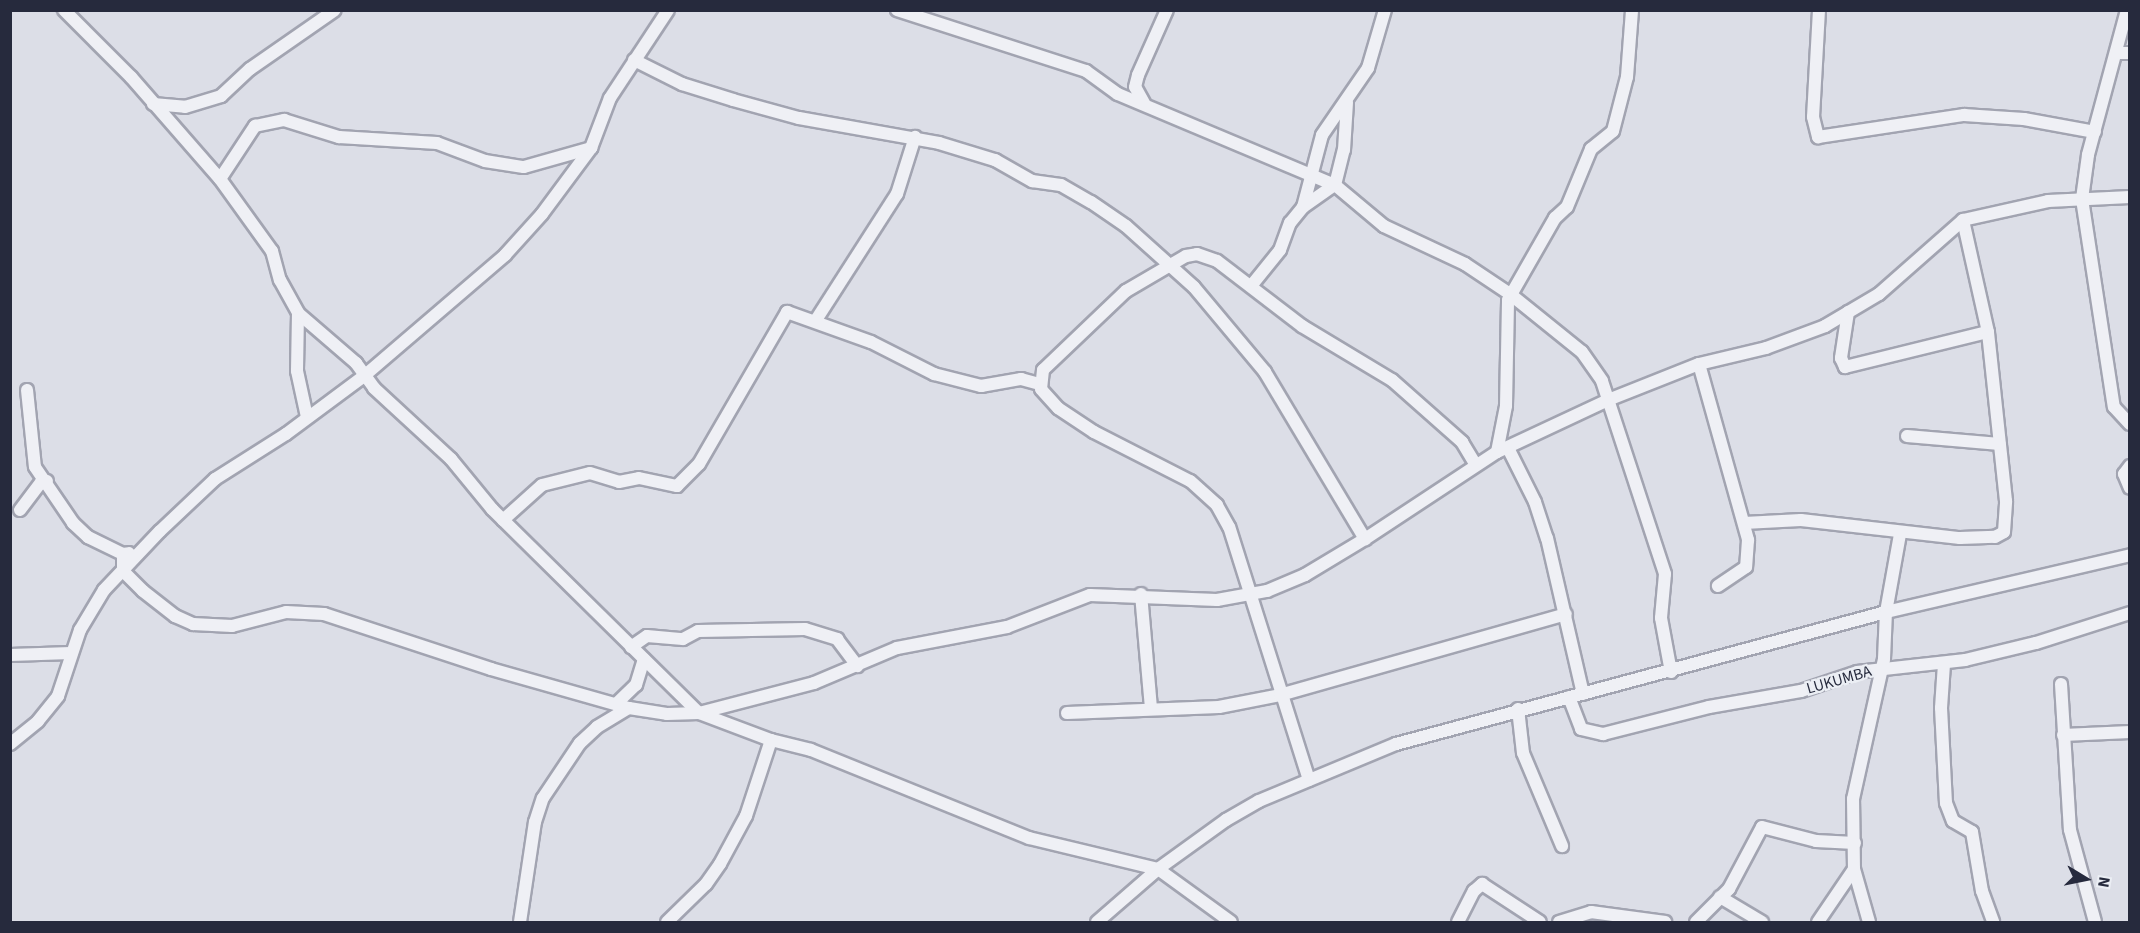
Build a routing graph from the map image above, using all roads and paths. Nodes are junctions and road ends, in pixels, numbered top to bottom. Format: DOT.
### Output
graph roads {
  1 [pos="64,10"];
  2 [pos="335,10"];
  3 [pos="668,10"];
  4 [pos="897,10"];
  5 [pos="1167,10"];
  6 [pos="1385,10"];
  7 [pos="1632,10"];
  8 [pos="1819,10"];
  9 [pos="2127,10"];
  10 [pos="2123,53"];
  11 [pos="634,60"];
  12 [pos="1347,102"];
  13 [pos="1144,103"];
  14 [pos="153,104"];
  15 [pos="2095,132"];
  16 [pos="915,137"];
  17 [pos="591,148"];
  18 [pos="1311,175"];
  19 [pos="220,179"];
  20 [pos="1335,185"];
  21 [pos="2130,197"];
  22 [pos="2082,199"];
  23 [pos="1303,207"];
  24 [pos="1963,220"];
  25 [pos="1172,266"];
  26 [pos="1251,286"];
  27 [pos="1510,294"];
  28 [pos="1848,312"];
  29 [pos="298,313"];
  30 [pos="816,320"];
  31 [pos="1988,332"];
  32 [pos="1699,364"];
  33 [pos="364,376"];
  34 [pos="1040,384"];
  35 [pos="27,390"];
  36 [pos="1608,400"];
  37 [pos="307,417"];
  38 [pos="2130,424"];
  39 [pos="1907,436"];
  40 [pos="2000,444"];
  41 [pos="1503,450"];
  42 [pos="1476,465"];
  43 [pos="2130,466"];
  44 [pos="42,478"];
  45 [pos="2130,488"];
  46 [pos="20,510"];
  47 [pos="503,520"];
  48 [pos="1744,523"];
  49 [pos="1899,534"];
  50 [pos="1365,539"];
  51 [pos="140,551"];
  52 [pos="123,554"];
  53 [pos="2130,555"];
  54 [pos="123,571"];
  55 [pos="1718,586"];
  56 [pos="1141,594"];
  57 [pos="1250,596"];
  58 [pos="1886,612"];
  59 [pos="2130,613"];
  60 [pos="1566,614"];
  61 [pos="631,646"];
  62 [pos="71,653"];
  63 [pos="10,655"];
  64 [pos="644,658"];
  65 [pos="1944,664"];
  66 [pos="857,666"];
  67 [pos="1882,669"];
  68 [pos="1671,672"];
  69 [pos="2061,684"];
  70 [pos="1280,694"];
  71 [pos="1583,694"];
  72 [pos="1569,697"];
  73 [pos="616,704"];
  74 [pos="629,708"];
  75 [pos="1518,709"];
  76 [pos="1151,710"];
  77 [pos="699,713"];
  78 [pos="1067,713"];
  79 [pos="2130,732"];
  80 [pos="2063,735"];
  81 [pos="771,740"];
  82 [pos="10,744"];
  83 [pos="1309,780"];
  84 [pos="1855,843"];
  85 [pos="1562,846"];
  86 [pos="1158,869"];
  87 [pos="1854,869"];
  88 [pos="1720,897"];
  89 [pos="520,922"];
  90 [pos="667,922"];
  91 [pos="1097,922"];
  92 [pos="1231,922"];
  93 [pos="1458,922"];
  94 [pos="1540,922"];
  95 [pos="1559,922"];
  96 [pos="1665,922"];
  97 [pos="1696,922"];
  98 [pos="1762,922"];
  99 [pos="1818,922"];
  100 [pos="1869,922"];
  101 [pos="1993,922"];
  102 [pos="2095,922"];
  1 -- 14 [label="street"];
  2 -- 14 [label="street"];
  3 -- 11 [label="street"];
  4 -- 13 [label="street"];
  5 -- 13 [label="street"];
  6 -- 12 [label="street"];
  7 -- 27 [label="street"];
  8 -- 15 [label="street"];
  9 -- 10 [label="street"];
  10 -- 15 [label="street"];
  11 -- 16 [label="street"];
  11 -- 17 [label="street"];
  12 -- 18 [label="street"];
  12 -- 20 [label="street"];
  13 -- 18 [label="street"];
  14 -- 19 [label="street"];
  15 -- 22 [label="street"];
  16 -- 25 [label="street"];
  16 -- 30 [label="street"];
  17 -- 19 [label="street"];
  17 -- 33 [label="street"];
  18 -- 20 [label="street"];
  18 -- 23 [label="street"];
  19 -- 29 [label="street"];
  20 -- 23 [label="street"];
  20 -- 27 [label="street"];
  21 -- 22 [label="street"];
  22 -- 24 [label="street"];
  22 -- 38 [label="street"];
  23 -- 26 [label="street"];
  24 -- 28 [label="street"];
  24 -- 31 [label="street"];
  25 -- 26 [label="street"];
  25 -- 34 [label="street"];
  25 -- 50 [label="street"];
  26 -- 42 [label="street"];
  27 -- 36 [label="street"];
  27 -- 41 [label="street"];
  28 -- 31 [label="street"];
  28 -- 32 [label="street"];
  29 -- 33 [label="street"];
  29 -- 37 [label="street"];
  30 -- 34 [label="street"];
  30 -- 47 [label="street"];
  31 -- 40 [label="street"];
  32 -- 36 [label="street"];
  32 -- 48 [label="street"];
  33 -- 37 [label="street"];
  33 -- 47 [label="street"];
  34 -- 57 [label="street"];
  35 -- 44 [label="street"];
  36 -- 41 [label="street"];
  36 -- 68 [label="street"];
  37 -- 51 [label="street"];
  39 -- 40 [label="street"];
  40 -- 49 [label="street"];
  41 -- 42 [label="street"];
  41 -- 60 [label="street"];
  42 -- 50 [label="street"];
  43 -- 45 [label="street"];
  44 -- 46 [label="street"];
  44 -- 52 [label="street"];
  47 -- 61 [label="street"];
  48 -- 49 [label="street"];
  48 -- 55 [label="street"];
  49 -- 58 [label="street"];
  50 -- 57 [label="street"];
  51 -- 52 [label="street"];
  51 -- 54 [label="street"];
  52 -- 54 [label="street"];
  53 -- 58 [label="street"];
  54 -- 62 [label="street"];
  54 -- 73 [label="street"];
  56 -- 57 [label="street"];
  56 -- 66 [label="street"];
  56 -- 76 [label="street"];
  57 -- 70 [label="street"];
  58 -- 67 [label="street"];
  58 -- 68 [label="street"];
  59 -- 65 [label="street, LUKUMBA"];
  60 -- 70 [label="street"];
  60 -- 71 [label="street"];
  61 -- 64 [label="street"];
  61 -- 66 [label="street"];
  62 -- 63 [label="street"];
  62 -- 82 [label="street"];
  64 -- 73 [label="street"];
  64 -- 77 [label="street"];
  65 -- 67 [label="street, LUKUMBA"];
  65 -- 101 [label="street"];
  66 -- 77 [label="street"];
  67 -- 72 [label="street, LUKUMBA"];
  67 -- 84 [label="street"];
  68 -- 71 [label="street"];
  69 -- 80 [label="street"];
  70 -- 76 [label="street"];
  70 -- 83 [label="street"];
  71 -- 72 [label="street"];
  72 -- 75 [label="street"];
  73 -- 74 [label="street"];
  74 -- 77 [label="street"];
  74 -- 89 [label="street"];
  75 -- 83 [label="street"];
  75 -- 85 [label="street"];
  76 -- 78 [label="street"];
  77 -- 81 [label="street"];
  79 -- 80 [label="street"];
  80 -- 102 [label="street"];
  81 -- 86 [label="street"];
  81 -- 90 [label="street"];
  83 -- 86 [label="street"];
  84 -- 87 [label="street"];
  84 -- 88 [label="street"];
  86 -- 91 [label="street"];
  86 -- 92 [label="street"];
  87 -- 99 [label="street"];
  87 -- 100 [label="street"];
  88 -- 97 [label="street"];
  88 -- 98 [label="street"];
  93 -- 94 [label="street"];
  95 -- 96 [label="street"];
}
